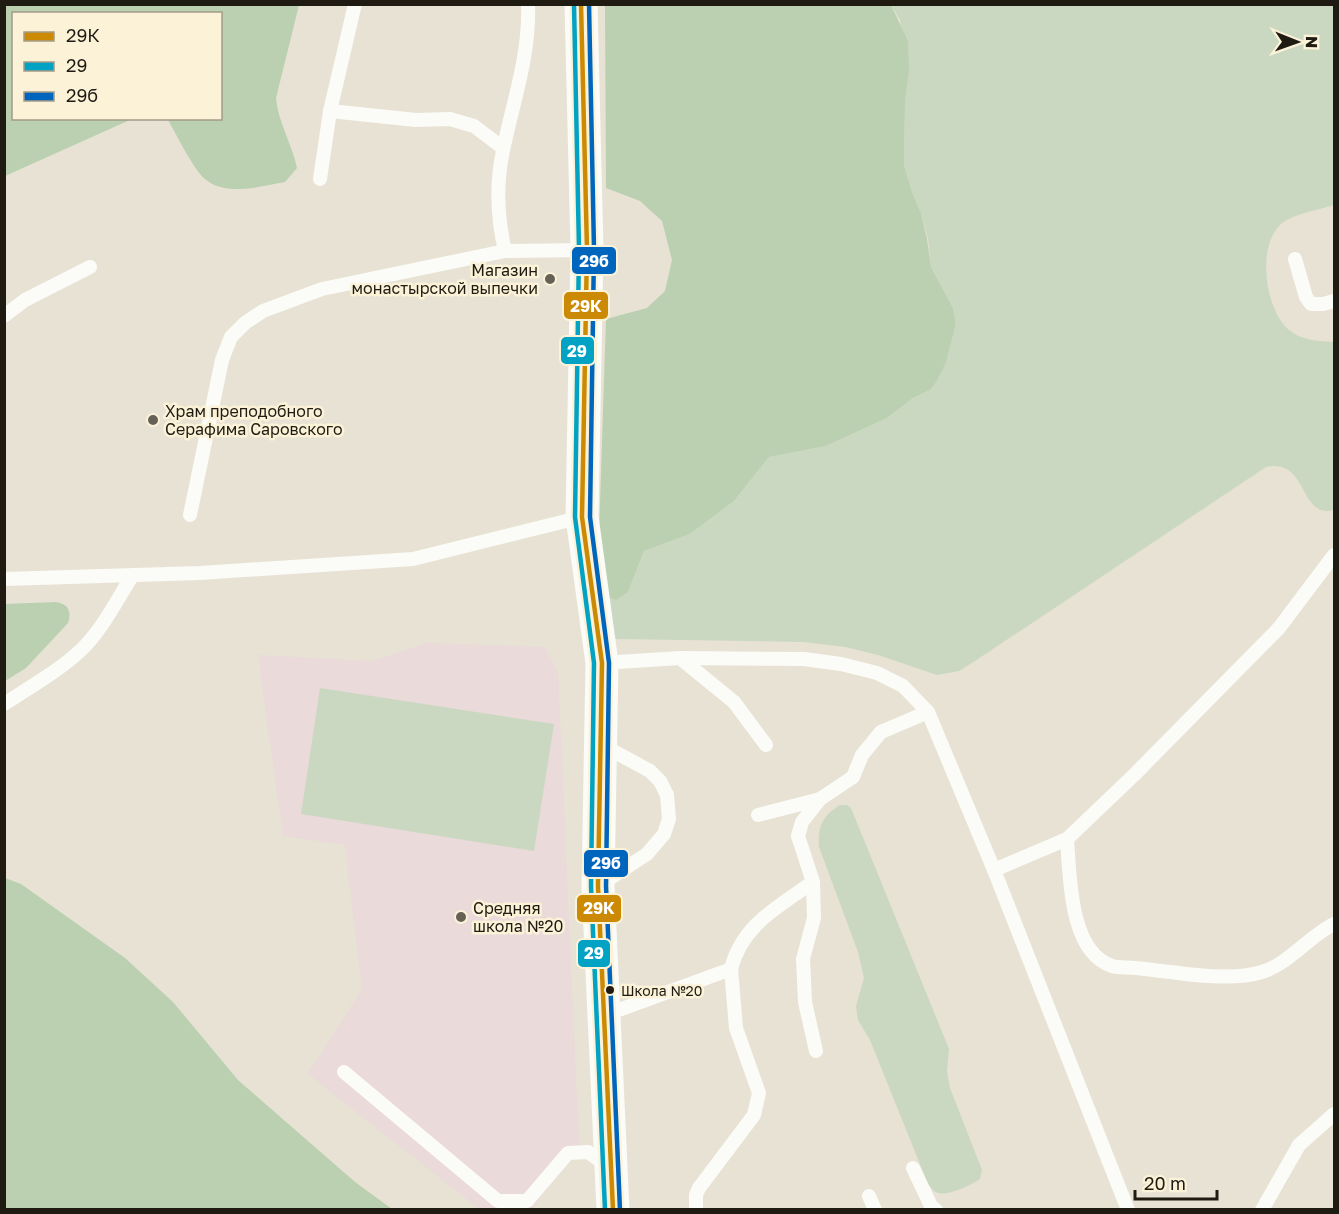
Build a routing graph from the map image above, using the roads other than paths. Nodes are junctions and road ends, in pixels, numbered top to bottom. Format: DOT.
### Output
graph roads {
  1 [pos="355,4"];
  2 [pos="528,4"];
  3 [pos="581,4"];
  4 [pos="330,111"];
  5 [pos="503,148"];
  6 [pos="320,179"];
  7 [pos="587,250"];
  8 [pos="506,251"];
  9 [pos="1295,259"];
  10 [pos="90,267"];
  11 [pos="1335,301"];
  12 [pos="4,316"];
  13 [pos="190,515"];
  14 [pos="582,517"];
  15 [pos="1335,555"];
  16 [pos="132,576"];
  17 [pos="4,579"];
  18 [pos="680,658"];
  19 [pos="602,663"];
  20 [pos="4,704"];
  21 [pos="928,712"];
  22 [pos="766,745"];
  23 [pos="602,746"];
  24 [pos="820,799"];
  25 [pos="758,815"];
  26 [pos="1067,839"];
  27 [pos="994,870"];
  28 [pos="813,882"];
  29 [pos="598,886"];
  30 [pos="1335,924"];
  31 [pos="731,969"];
  32 [pos="603,1016"];
  33 [pos="816,1051"];
  34 [pos="344,1072"];
  35 [pos="1335,1114"];
  36 [pos="611,1168"];
  37 [pos="913,1168"];
  38 [pos="868,1196"];
  39 [pos="613,1209"];
  40 [pos="696,1209"];
  41 [pos="875,1209"];
  42 [pos="936,1209"];
  43 [pos="1128,1209"];
  44 [pos="1262,1209"];
  1 -- 4 [label="lane"];
  2 -- 5 [label="lane"];
  3 -- 7 [label="main road"];
  4 -- 5 [label="lane"];
  4 -- 6 [label="lane"];
  5 -- 8 [label="lane"];
  7 -- 8 [label="lane"];
  7 -- 14 [label="main road"];
  8 -- 13 [label="lane"];
  9 -- 11 [label="lane"];
  10 -- 12 [label="lane"];
  14 -- 16 [label="lane"];
  14 -- 19 [label="main road"];
  15 -- 26 [label="lane"];
  16 -- 17 [label="lane"];
  16 -- 20 [label="lane"];
  18 -- 19 [label="lane"];
  18 -- 21 [label="lane"];
  18 -- 22 [label="lane"];
  19 -- 23 [label="main road"];
  21 -- 24 [label="lane"];
  21 -- 27 [label="lane"];
  23 -- 29 [label="main road"];
  23 -- 29 [label="lane"];
  24 -- 25 [label="lane"];
  24 -- 28 [label="lane"];
  26 -- 27 [label="lane"];
  26 -- 30 [label="lane"];
  27 -- 43 [label="lane"];
  28 -- 31 [label="lane"];
  28 -- 33 [label="lane"];
  29 -- 32 [label="main road"];
  31 -- 32 [label="lane"];
  31 -- 40 [label="lane"];
  32 -- 36 [label="main road"];
  34 -- 36 [label="lane"];
  35 -- 44 [label="lane"];
  36 -- 39 [label="main road"];
  37 -- 42 [label="lane"];
  38 -- 41 [label="lane"];
}
